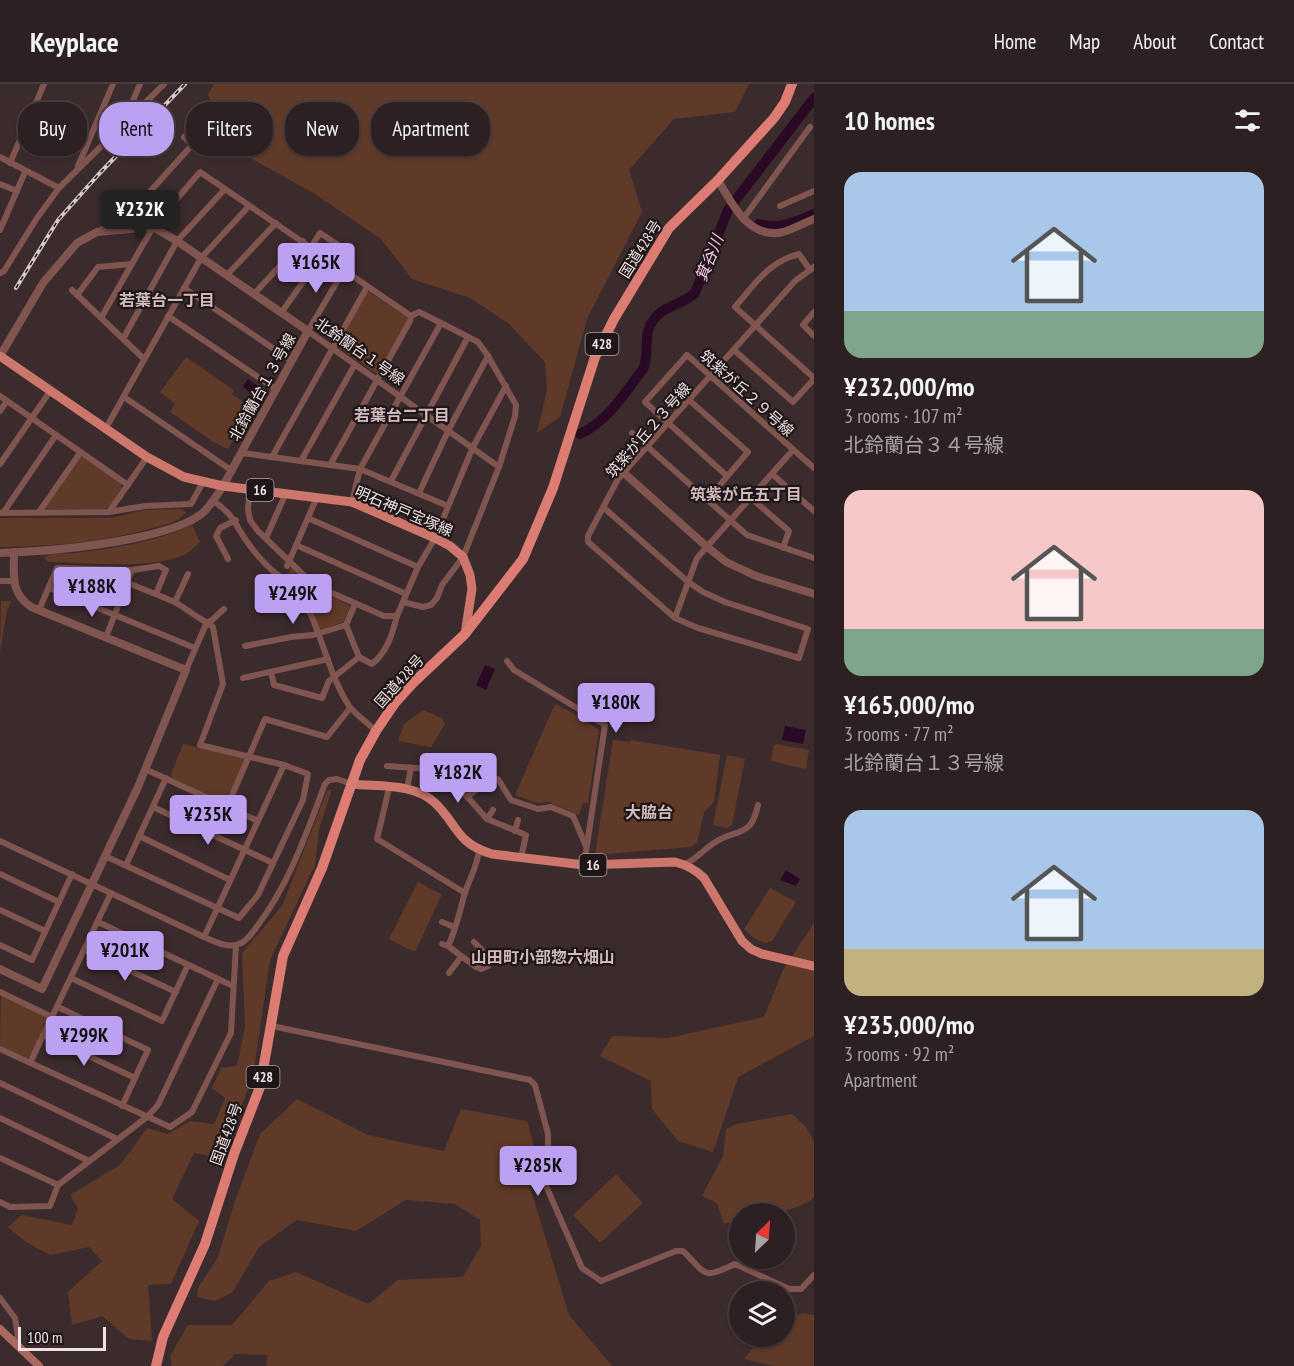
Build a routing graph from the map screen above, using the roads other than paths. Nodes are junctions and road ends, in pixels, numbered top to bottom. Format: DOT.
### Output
graph roads {
  1 [pos="44,84"];
  2 [pos="113,84"];
  3 [pos="140,84"];
  4 [pos="164,84"];
  5 [pos="792,84"];
  6 [pos="132,102"];
  7 [pos="146,102"];
  8 [pos="810,127"];
  9 [pos="99,148"];
  10 [pos="186,152"];
  11 [pos="0,157"];
  12 [pos="10,163"];
  13 [pos="76,169"];
  14 [pos="25,172"];
  15 [pos="718,180"];
  16 [pos="0,184"];
  17 [pos="59,188"];
  18 [pos="225,189"];
  19 [pos="17,191"];
  20 [pos="814,191"];
  21 [pos="249,206"];
  22 [pos="780,206"];
  23 [pos="741,217"];
  24 [pos="814,219"];
  25 [pos="2,220"];
  26 [pos="276,224"];
  27 [pos="153,227"];
  28 [pos="0,230"];
  29 [pos="97,232"];
  30 [pos="177,241"];
  31 [pos="303,241"];
  32 [pos="311,247"];
  33 [pos="323,254"];
  34 [pos="201,258"];
  35 [pos="335,262"];
  36 [pos="132,264"];
  37 [pos="812,268"];
  38 [pos="344,270"];
  39 [pos="0,273"];
  40 [pos="227,275"];
  41 [pos="367,287"];
  42 [pos="184,288"];
  43 [pos="254,294"];
  44 [pos="814,312"];
  45 [pos="281,313"];
  46 [pos="168,316"];
  47 [pos="411,316"];
  48 [pos="101,318"];
  49 [pos="441,323"];
  50 [pos="755,326"];
  51 [pos="308,331"];
  52 [pos="468,336"];
  53 [pos="814,336"];
  54 [pos="123,339"];
  55 [pos="332,348"];
  56 [pos="734,350"];
  57 [pos="0,356"];
  58 [pos="488,356"];
  59 [pos="144,359"];
  60 [pos="292,361"];
  61 [pos="355,364"];
  62 [pos="710,376"];
  63 [pos="814,378"];
  64 [pos="377,380"];
  65 [pos="506,386"];
  66 [pos="51,390"];
  67 [pos="277,390"];
  68 [pos="0,396"];
  69 [pos="400,396"];
  70 [pos="124,397"];
  71 [pos="689,400"];
  72 [pos="7,401"];
  73 [pos="0,411"];
  74 [pos="426,413"];
  75 [pos="32,418"];
  76 [pos="668,424"];
  77 [pos="106,428"];
  78 [pos="449,429"];
  79 [pos="632,433"];
  80 [pos="56,435"];
  81 [pos="473,447"];
  82 [pos="647,447"];
  83 [pos="793,450"];
  84 [pos="81,453"];
  85 [pos="242,453"];
  86 [pos="147,457"];
  87 [pos="272,457"];
  88 [pos="301,461"];
  89 [pos="0,464"];
  90 [pos="330,465"];
  91 [pos="499,467"];
  92 [pos="814,468"];
  93 [pos="360,469"];
  94 [pos="231,470"];
  95 [pos="624,472"];
  96 [pos="772,474"];
  97 [pos="727,476"];
  98 [pos="391,481"];
  99 [pos="203,482"];
  100 [pos="128,485"];
  101 [pos="223,486"];
  102 [pos="250,489"];
  103 [pos="286,493"];
  104 [pos="419,493"];
  105 [pos="316,497"];
  106 [pos="750,497"];
  107 [pos="707,500"];
  108 [pos="213,501"];
  109 [pos="352,502"];
  110 [pos="448,506"];
  111 [pos="603,507"];
  112 [pos="814,511"];
  113 [pos="39,512"];
  114 [pos="109,512"];
  115 [pos="1,513"];
  116 [pos="308,518"];
  117 [pos="236,520"];
  118 [pos="729,521"];
  119 [pos="266,538"];
  120 [pos="435,538"];
  121 [pos="296,545"];
  122 [pos="706,546"];
  123 [pos="783,548"];
  124 [pos="14,552"];
  125 [pos="0,553"];
  126 [pos="463,557"];
  127 [pos="814,558"];
  128 [pos="228,559"];
  129 [pos="418,567"];
  130 [pos="286,569"];
  131 [pos="132,570"];
  132 [pos="188,574"];
  133 [pos="0,581"];
  134 [pos="14,581"];
  135 [pos="687,581"];
  136 [pos="128,583"];
  137 [pos="49,588"];
  138 [pos="156,594"];
  139 [pos="406,594"];
  140 [pos="814,594"];
  141 [pos="175,602"];
  142 [pos="403,603"];
  143 [pos="355,604"];
  144 [pos="224,609"];
  145 [pos="39,610"];
  146 [pos="114,615"];
  147 [pos="396,616"];
  148 [pos="675,618"];
  149 [pos="207,622"];
  150 [pos="346,625"];
  151 [pos="318,633"];
  152 [pos="465,634"];
  153 [pos="106,637"];
  154 [pos="245,646"];
  155 [pos="195,648"];
  156 [pos="359,657"];
  157 [pos="328,659"];
  158 [pos="507,661"];
  159 [pos="186,670"];
  160 [pos="271,672"];
  161 [pos="334,676"];
  162 [pos="243,678"];
  163 [pos="350,708"];
  164 [pos="268,711"];
  165 [pos="265,719"];
  166 [pos="376,731"];
  167 [pos="249,757"];
  168 [pos="472,761"];
  169 [pos="284,765"];
  170 [pos="387,766"];
  171 [pos="411,768"];
  172 [pos="146,769"];
  173 [pos="166,778"];
  174 [pos="451,779"];
  175 [pos="352,784"];
  176 [pos="389,788"];
  177 [pos="407,789"];
  178 [pos="467,797"];
  179 [pos="758,805"];
  180 [pos="153,807"];
  181 [pos="227,807"];
  182 [pos="494,810"];
  183 [pos="487,819"];
  184 [pos="518,820"];
  185 [pos="258,821"];
  186 [pos="515,831"];
  187 [pos="139,836"];
  188 [pos="0,841"];
  189 [pos="587,849"];
  190 [pos="244,850"];
  191 [pos="478,850"];
  192 [pos="105,856"];
  193 [pos="521,858"];
  194 [pos="273,863"];
  195 [pos="685,864"];
  196 [pos="584,865"];
  197 [pos="126,866"];
  198 [pos="0,874"];
  199 [pos="72,874"];
  200 [pos="230,880"];
  201 [pos="92,884"];
  202 [pos="111,893"];
  203 [pos="465,894"];
  204 [pos="59,902"];
  205 [pos="217,908"];
  206 [pos="0,910"];
  207 [pos="98,922"];
  208 [pos="442,922"];
  209 [pos="454,927"];
  210 [pos="45,931"];
  211 [pos="204,937"];
  212 [pos="474,942"];
  213 [pos="0,945"];
  214 [pos="236,945"];
  215 [pos="85,950"];
  216 [pos="461,957"];
  217 [pos="188,965"];
  218 [pos="814,966"];
  219 [pos="0,969"];
  220 [pos="449,973"];
  221 [pos="71,978"];
  222 [pos="218,979"];
  223 [pos="233,986"];
  224 [pos="176,992"];
  225 [pos="0,993"];
  226 [pos="58,1007"];
  227 [pos="52,1017"];
  228 [pos="272,1026"];
  229 [pos="44,1035"];
  230 [pos="0,1048"];
  231 [pos="30,1063"];
  232 [pos="135,1078"];
  233 [pos="0,1083"];
  234 [pos="122,1106"];
  235 [pos="147,1117"];
  236 [pos="0,1118"];
  237 [pos="117,1139"];
  238 [pos="0,1158"];
  239 [pos="89,1161"];
  240 [pos="58,1185"];
  241 [pos="0,1202"];
  242 [pos="814,1275"];
  243 [pos="0,1298"];
  244 [pos="0,1329"];
  245 [pos="15,1341"];
  246 [pos="39,1366"];
  247 [pos="156,1366"];
  1 -- 12 [label="street"];
  2 -- 13 [label="street"];
  3 -- 6 [label="street"];
  4 -- 7 [label="street"];
  5 -- 15 [label="highway, 国道428号 / 428"];
  8 -- 23 [label="street"];
  9 -- 13 [label="street"];
  10 -- 29 [label="street"];
  11 -- 12 [label="street"];
  12 -- 14 [label="street"];
  13 -- 17 [label="street"];
  14 -- 17 [label="street"];
  14 -- 19 [label="street"];
  15 -- 23 [label="street"];
  15 -- 152 [label="highway, 国道428号 / 428"];
  16 -- 19 [label="street"];
  17 -- 39 [label="street"];
  18 -- 21 [label="street"];
  18 -- 27 [label="street"];
  18 -- 30 [label="street"];
  19 -- 25 [label="street"];
  20 -- 22 [label="street"];
  21 -- 26 [label="street"];
  21 -- 34 [label="street"];
  23 -- 24 [label="street"];
  25 -- 28 [label="street"];
  26 -- 31 [label="street"];
  26 -- 40 [label="street"];
  27 -- 29 [label="street"];
  27 -- 30 [label="street, 北鈴蘭台１号線"];
  27 -- 36 [label="street"];
  29 -- 57 [label="street"];
  30 -- 34 [label="street, 北鈴蘭台１号線"];
  30 -- 54 [label="street"];
  31 -- 32 [label="street"];
  31 -- 43 [label="street"];
  32 -- 33 [label="street"];
  32 -- 35 [label="street"];
  33 -- 35 [label="street"];
  33 -- 45 [label="street"];
  34 -- 40 [label="street, 北鈴蘭台１号線"];
  34 -- 42 [label="street"];
  35 -- 38 [label="street"];
  36 -- 48 [label="street"];
  36 -- 48 [label="street"];
  37 -- 50 [label="street, 筑紫が丘２３号線"];
  37 -- 50 [label="street"];
  38 -- 41 [label="street"];
  38 -- 51 [label="street, 北鈴蘭台１３号線"];
  40 -- 43 [label="street, 北鈴蘭台１号線"];
  41 -- 47 [label="street"];
  41 -- 55 [label="street"];
  42 -- 46 [label="street"];
  42 -- 60 [label="street"];
  43 -- 45 [label="street, 北鈴蘭台１号線"];
  44 -- 53 [label="street"];
  45 -- 51 [label="street, 北鈴蘭台１号線"];
  46 -- 59 [label="street"];
  46 -- 67 [label="street"];
  47 -- 49 [label="street"];
  47 -- 64 [label="street"];
  48 -- 54 [label="street"];
  49 -- 52 [label="street"];
  49 -- 69 [label="street"];
  50 -- 56 [label="street, 筑紫が丘２３号線"];
  50 -- 63 [label="street"];
  51 -- 55 [label="street, 北鈴蘭台１号線"];
  51 -- 60 [label="street, 北鈴蘭台１３号線"];
  52 -- 58 [label="street"];
  52 -- 74 [label="street"];
  54 -- 59 [label="street"];
  55 -- 61 [label="street, 北鈴蘭台１号線"];
  55 -- 87 [label="street"];
  56 -- 62 [label="street, 筑紫が丘２３号線"];
  56 -- 63 [label="street"];
  57 -- 66 [label="main road, 明石神戸宝塚線 / 16"];
  58 -- 65 [label="street"];
  58 -- 78 [label="street"];
  59 -- 70 [label="street"];
  60 -- 67 [label="street, 北鈴蘭台１３号線"];
  61 -- 64 [label="street, 北鈴蘭台１号線"];
  61 -- 88 [label="street"];
  62 -- 71 [label="street, 筑紫が丘２３号線"];
  62 -- 76 [label="street, 筑紫が丘２９号線"];
  62 -- 83 [label="street, 筑紫が丘２９号線"];
  64 -- 69 [label="street, 北鈴蘭台１号線"];
  64 -- 90 [label="street"];
  65 -- 81 [label="street"];
  65 -- 91 [label="street"];
  66 -- 75 [label="street"];
  66 -- 77 [label="main road, 明石神戸宝塚線 / 16"];
  67 -- 85 [label="street, 北鈴蘭台１３号線"];
  68 -- 72 [label="street"];
  69 -- 74 [label="street, 北鈴蘭台１号線"];
  69 -- 93 [label="street"];
  70 -- 77 [label="street"];
  70 -- 94 [label="street"];
  71 -- 76 [label="street, 筑紫が丘２３号線"];
  71 -- 97 [label="street"];
  72 -- 73 [label="street"];
  72 -- 75 [label="street"];
  74 -- 78 [label="street, 北鈴蘭台１号線"];
  74 -- 98 [label="street"];
  75 -- 80 [label="street"];
  75 -- 89 [label="street"];
  76 -- 82 [label="street, 筑紫が丘２３号線"];
  76 -- 97 [label="street, 筑紫が丘２９号線"];
  77 -- 86 [label="main road, 明石神戸宝塚線 / 16"];
  78 -- 81 [label="street, 北鈴蘭台１号線"];
  78 -- 104 [label="street"];
  79 -- 82 [label="street"];
  80 -- 84 [label="street"];
  80 -- 115 [label="street"];
  81 -- 91 [label="street, 北鈴蘭台１号線"];
  81 -- 110 [label="street"];
  82 -- 95 [label="street, 筑紫が丘２３号線"];
  82 -- 107 [label="street"];
  83 -- 92 [label="street, 筑紫が丘２９号線"];
  83 -- 96 [label="street"];
  84 -- 100 [label="street"];
  84 -- 113 [label="street"];
  85 -- 87 [label="street"];
  85 -- 94 [label="street, 北鈴蘭台１３号線"];
  86 -- 99 [label="main road, 明石神戸宝塚線 / 16"];
  86 -- 100 [label="street"];
  87 -- 88 [label="street"];
  88 -- 90 [label="street"];
  90 -- 93 [label="street"];
  91 -- 126 [label="street"];
  93 -- 98 [label="street"];
  93 -- 109 [label="street"];
  94 -- 101 [label="street, 北鈴蘭台１３号線"];
  95 -- 111 [label="street, 筑紫が丘２３号線"];
  95 -- 122 [label="street"];
  96 -- 106 [label="street"];
  96 -- 112 [label="street"];
  97 -- 107 [label="street"];
  98 -- 104 [label="street"];
  99 -- 101 [label="main road, 明石神戸宝塚線 / 16"];
  99 -- 114 [label="street"];
  100 -- 114 [label="street"];
  101 -- 102 [label="main road, 明石神戸宝塚線 / 16"];
  101 -- 108 [label="street, 北鈴蘭台１３号線"];
  102 -- 103 [label="main road, 明石神戸宝塚線 / 16"];
  102 -- 119 [label="street"];
  103 -- 105 [label="main road, 明石神戸宝塚線 / 16"];
  103 -- 119 [label="street"];
  104 -- 110 [label="street"];
  105 -- 109 [label="main road, 明石神戸宝塚線 / 16"];
  105 -- 116 [label="street"];
  106 -- 118 [label="street"];
  106 -- 123 [label="street"];
  107 -- 118 [label="street"];
  108 -- 117 [label="street"];
  108 -- 124 [label="street, 北鈴蘭台１３号線"];
  109 -- 120 [label="main road, 明石神戸宝塚線 / 16"];
  110 -- 120 [label="street"];
  111 -- 135 [label="street, 筑紫が丘２３号線"];
  111 -- 148 [label="street, 筑紫が丘２３号線"];
  113 -- 114 [label="street"];
  113 -- 115 [label="street"];
  116 -- 121 [label="street"];
  116 -- 129 [label="street"];
  117 -- 128 [label="street"];
  117 -- 130 [label="street"];
  118 -- 122 [label="street"];
  118 -- 123 [label="street"];
  119 -- 130 [label="street"];
  120 -- 126 [label="main road, 明石神戸宝塚線 / 16"];
  120 -- 129 [label="street"];
  121 -- 130 [label="street"];
  121 -- 139 [label="street"];
  122 -- 135 [label="street"];
  122 -- 140 [label="street"];
  123 -- 127 [label="street"];
  124 -- 125 [label="street, 北鈴蘭台１３号線"];
  124 -- 134 [label="street"];
  126 -- 142 [label="street"];
  126 -- 152 [label="main road, 明石神戸宝塚線"];
  129 -- 139 [label="street"];
  130 -- 143 [label="street"];
  130 -- 151 [label="street"];
  131 -- 136 [label="street"];
  131 -- 137 [label="street"];
  131 -- 138 [label="street"];
  132 -- 141 [label="street"];
  133 -- 134 [label="street"];
  134 -- 145 [label="street"];
  135 -- 148 [label="street"];
  135 -- 148 [label="street, 筑紫が丘２３号線"];
  136 -- 138 [label="street"];
  136 -- 146 [label="street"];
  137 -- 145 [label="street"];
  137 -- 146 [label="street"];
  138 -- 141 [label="street"];
  139 -- 142 [label="street"];
  141 -- 149 [label="street"];
  142 -- 147 [label="street"];
  143 -- 147 [label="street"];
  143 -- 150 [label="street"];
  144 -- 149 [label="street"];
  145 -- 153 [label="street"];
  146 -- 153 [label="street"];
  146 -- 155 [label="street"];
  147 -- 156 [label="street"];
  149 -- 155 [label="street"];
  149 -- 167 [label="street"];
  150 -- 151 [label="street"];
  150 -- 156 [label="street"];
  151 -- 154 [label="street"];
  151 -- 157 [label="street"];
  152 -- 166 [label="highway, 国道428号 / 428"];
  153 -- 159 [label="street"];
  155 -- 159 [label="street"];
  156 -- 161 [label="street"];
  157 -- 160 [label="street"];
  157 -- 161 [label="street"];
  158 -- 189 [label="street"];
  159 -- 172 [label="street"];
  160 -- 161 [label="street"];
  160 -- 162 [label="street"];
  161 -- 163 [label="street"];
  163 -- 165 [label="street"];
  163 -- 166 [label="street"];
  164 -- 165 [label="street"];
  165 -- 167 [label="street"];
  166 -- 175 [label="highway, 国道428号 / 428"];
  167 -- 169 [label="street"];
  167 -- 181 [label="street"];
  168 -- 174 [label="street"];
  169 -- 185 [label="street"];
  169 -- 194 [label="street"];
  170 -- 171 [label="street"];
  171 -- 174 [label="street"];
  171 -- 177 [label="street"];
  172 -- 173 [label="street"];
  172 -- 192 [label="street"];
  173 -- 180 [label="street"];
  173 -- 181 [label="street"];
  174 -- 178 [label="street"];
  175 -- 176 [label="main road"];
  175 -- 214 [label="street"];
  175 -- 228 [label="highway, 国道428号 / 428"];
  176 -- 177 [label="main road"];
  176 -- 203 [label="street"];
  177 -- 191 [label="main road"];
  178 -- 183 [label="street"];
  178 -- 189 [label="street"];
  179 -- 195 [label="street"];
  180 -- 187 [label="street"];
  180 -- 190 [label="street"];
  181 -- 185 [label="street"];
  182 -- 183 [label="street"];
  183 -- 186 [label="street"];
  184 -- 186 [label="street"];
  185 -- 190 [label="street"];
  186 -- 193 [label="street"];
  187 -- 197 [label="street"];
  187 -- 200 [label="street"];
  188 -- 199 [label="street"];
  189 -- 196 [label="street"];
  190 -- 194 [label="street"];
  190 -- 200 [label="street"];
  191 -- 193 [label="main road, 16"];
  191 -- 203 [label="street"];
  192 -- 197 [label="street"];
  192 -- 201 [label="street"];
  193 -- 196 [label="main road, 16"];
  194 -- 205 [label="street"];
  195 -- 196 [label="main road, 16"];
  195 -- 218 [label="main road"];
  197 -- 205 [label="street"];
  198 -- 204 [label="street"];
  199 -- 201 [label="street"];
  199 -- 204 [label="street"];
  200 -- 205 [label="street"];
  201 -- 202 [label="street"];
  201 -- 219 [label="street"];
  202 -- 207 [label="street"];
  202 -- 211 [label="street"];
  203 -- 209 [label="street"];
  204 -- 210 [label="street"];
  205 -- 211 [label="street"];
  206 -- 210 [label="street"];
  207 -- 215 [label="street"];
  207 -- 217 [label="street"];
  208 -- 209 [label="street"];
  209 -- 216 [label="street"];
  210 -- 213 [label="street"];
  211 -- 214 [label="street"];
  212 -- 216 [label="street"];
  214 -- 223 [label="street"];
  215 -- 221 [label="street"];
  215 -- 224 [label="street"];
  216 -- 220 [label="street"];
  217 -- 222 [label="street"];
  217 -- 224 [label="street"];
  221 -- 224 [label="street"];
  221 -- 226 [label="street"];
  222 -- 223 [label="street"];
  222 -- 235 [label="street"];
  223 -- 235 [label="street"];
  225 -- 227 [label="street"];
  226 -- 227 [label="street"];
  226 -- 232 [label="street"];
  227 -- 229 [label="street"];
  228 -- 242 [label="street"];
  228 -- 247 [label="highway, 国道428号 / 428"];
  229 -- 231 [label="street"];
  229 -- 232 [label="street"];
  230 -- 231 [label="street"];
  231 -- 234 [label="street"];
  232 -- 234 [label="street"];
  233 -- 237 [label="street"];
  234 -- 235 [label="street"];
  235 -- 237 [label="street"];
  236 -- 239 [label="street"];
  237 -- 239 [label="street"];
  238 -- 240 [label="street"];
  239 -- 240 [label="street"];
  240 -- 241 [label="street"];
  243 -- 245 [label="street"];
  244 -- 245 [label="main road"];
  245 -- 246 [label="main road"];
}
